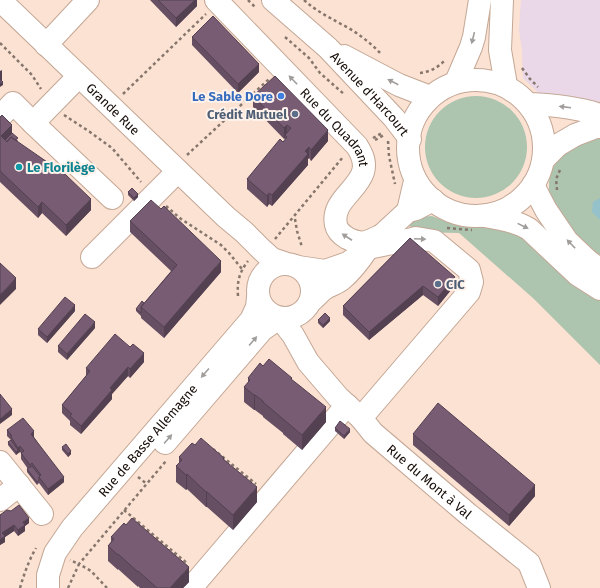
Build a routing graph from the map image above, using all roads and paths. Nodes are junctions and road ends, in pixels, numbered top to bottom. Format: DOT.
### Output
graph roads {
  1 [pos="0,0"];
  2 [pos="88,0"];
  3 [pos="273,0"];
  4 [pos="304,0"];
  5 [pos="480,0"];
  6 [pos="502,0"];
  7 [pos="213,6"];
  8 [pos="0,43"];
  9 [pos="46,45"];
  10 [pos="328,48"];
  11 [pos="448,55"];
  12 [pos="384,58"];
  13 [pos="520,63"];
  14 [pos="416,73"];
  15 [pos="79,76"];
  16 [pos="271,77"];
  17 [pos="456,82"];
  18 [pos="506,85"];
  19 [pos="42,93"];
  20 [pos="121,95"];
  21 [pos="430,96"];
  22 [pos="535,97"];
  23 [pos="62,113"];
  24 [pos="600,115"];
  25 [pos="0,117"];
  26 [pos="33,123"];
  27 [pos="600,128"];
  28 [pos="382,129"];
  29 [pos="410,139"];
  30 [pos="346,154"];
  31 [pos="552,163"];
  32 [pos="182,164"];
  33 [pos="416,181"];
  34 [pos="144,184"];
  35 [pos="533,185"];
  36 [pos="395,188"];
  37 [pos="558,191"];
  38 [pos="112,198"];
  39 [pos="433,200"];
  40 [pos="164,204"];
  41 [pos="408,211"];
  42 [pos="485,216"];
  43 [pos="226,217"];
  44 [pos="295,219"];
  45 [pos="375,241"];
  46 [pos="272,242"];
  47 [pos="92,257"];
  48 [pos="295,259"];
  49 [pos="248,262"];
  50 [pos="600,270"];
  51 [pos="250,286"];
  52 [pos="600,289"];
  53 [pos="307,305"];
  54 [pos="280,318"];
  55 [pos="318,373"];
  56 [pos="354,412"];
  57 [pos="209,446"];
  58 [pos="0,462"];
  59 [pos="19,485"];
  60 [pos="270,496"];
  61 [pos="0,500"];
  62 [pos="124,510"];
  63 [pos="42,514"];
  64 [pos="79,564"];
  65 [pos="197,582"];
  66 [pos="48,588"];
  67 [pos="51,588"];
  68 [pos="107,588"];
  69 [pos="539,588"];
  1 -- 9 [label="street, Grande Rue"];
  2 -- 9 [label="street"];
  3 -- 10 [label="street, Avenue d'Harcourt"];
  4 -- 12 [label="path"];
  5 -- 17 [label="street, one-way"];
  6 -- 18 [label="street"];
  7 -- 20 [label="path"];
  45 -- 7 [label="street, Rue du Quadrant, one-way"];
  8 -- 19 [label="path"];
  9 -- 15 [label="street, Grande Rue"];
  21 -- 10 [label="street, Avenue d'Harcourt, one-way"];
  10 -- 29 [label="street, Avenue d'Harcourt"];
  11 -- 14 [label="path"];
  13 -- 22 [label="path"];
  15 -- 26 [label="street"];
  15 -- 32 [label="street, Grande Rue"];
  16 -- 32 [label="path"];
  17 -- 18 [label="street"];
  17 -- 21 [label="street"];
  18 -- 22 [label="street"];
  21 -- 29 [label="street"];
  24 -- 22 [label="street, one-way"];
  22 -- 31 [label="street"];
  23 -- 34 [label="path"];
  25 -- 26 [label="street"];
  26 -- 38 [label="street"];
  27 -- 31 [label="street"];
  28 -- 36 [label="path"];
  29 -- 33 [label="street"];
  30 -- 46 [label="path"];
  31 -- 35 [label="street"];
  31 -- 37 [label="path"];
  32 -- 43 [label="street, Grande Rue"];
  32 -- 47 [label="street"];
  33 -- 39 [label="street"];
  33 -- 41 [label="street"];
  35 -- 42 [label="street"];
  50 -- 35 [label="street, one-way"];
  39 -- 41 [label="street"];
  39 -- 42 [label="street"];
  40 -- 51 [label="path"];
  41 -- 45 [label="street"];
  42 -- 52 [label="street, one-way"];
  43 -- 48 [label="street, Grande Rue"];
  43 -- 51 [label="street, Grande Rue"];
  44 -- 48 [label="path"];
  45 -- 48 [label="street"];
  45 -- 53 [label="street"];
  45 -- 56 [label="street, one-way"];
  48 -- 51 [label="street"];
  48 -- 53 [label="street"];
  49 -- 51 [label="path"];
  51 -- 51 [label="path"];
  51 -- 54 [label="street"];
  51 -- 66 [label="street, Rue de Basse Allemagne, one-way"];
  53 -- 54 [label="street"];
  53 -- 55 [label="street, Rue du Mont à Val"];
  54 -- 55 [label="street, Rue du Mont à Val"];
  67 -- 54 [label="street, Rue de Basse Allemagne, one-way"];
  55 -- 56 [label="street, Rue du Mont à Val"];
  56 -- 60 [label="street"];
  56 -- 69 [label="street, Rue du Mont à Val"];
  57 -- 60 [label="path"];
  58 -- 59 [label="street"];
  59 -- 61 [label="street"];
  59 -- 63 [label="street"];
  60 -- 65 [label="street"];
  62 -- 65 [label="path"];
  64 -- 68 [label="path"];
}
